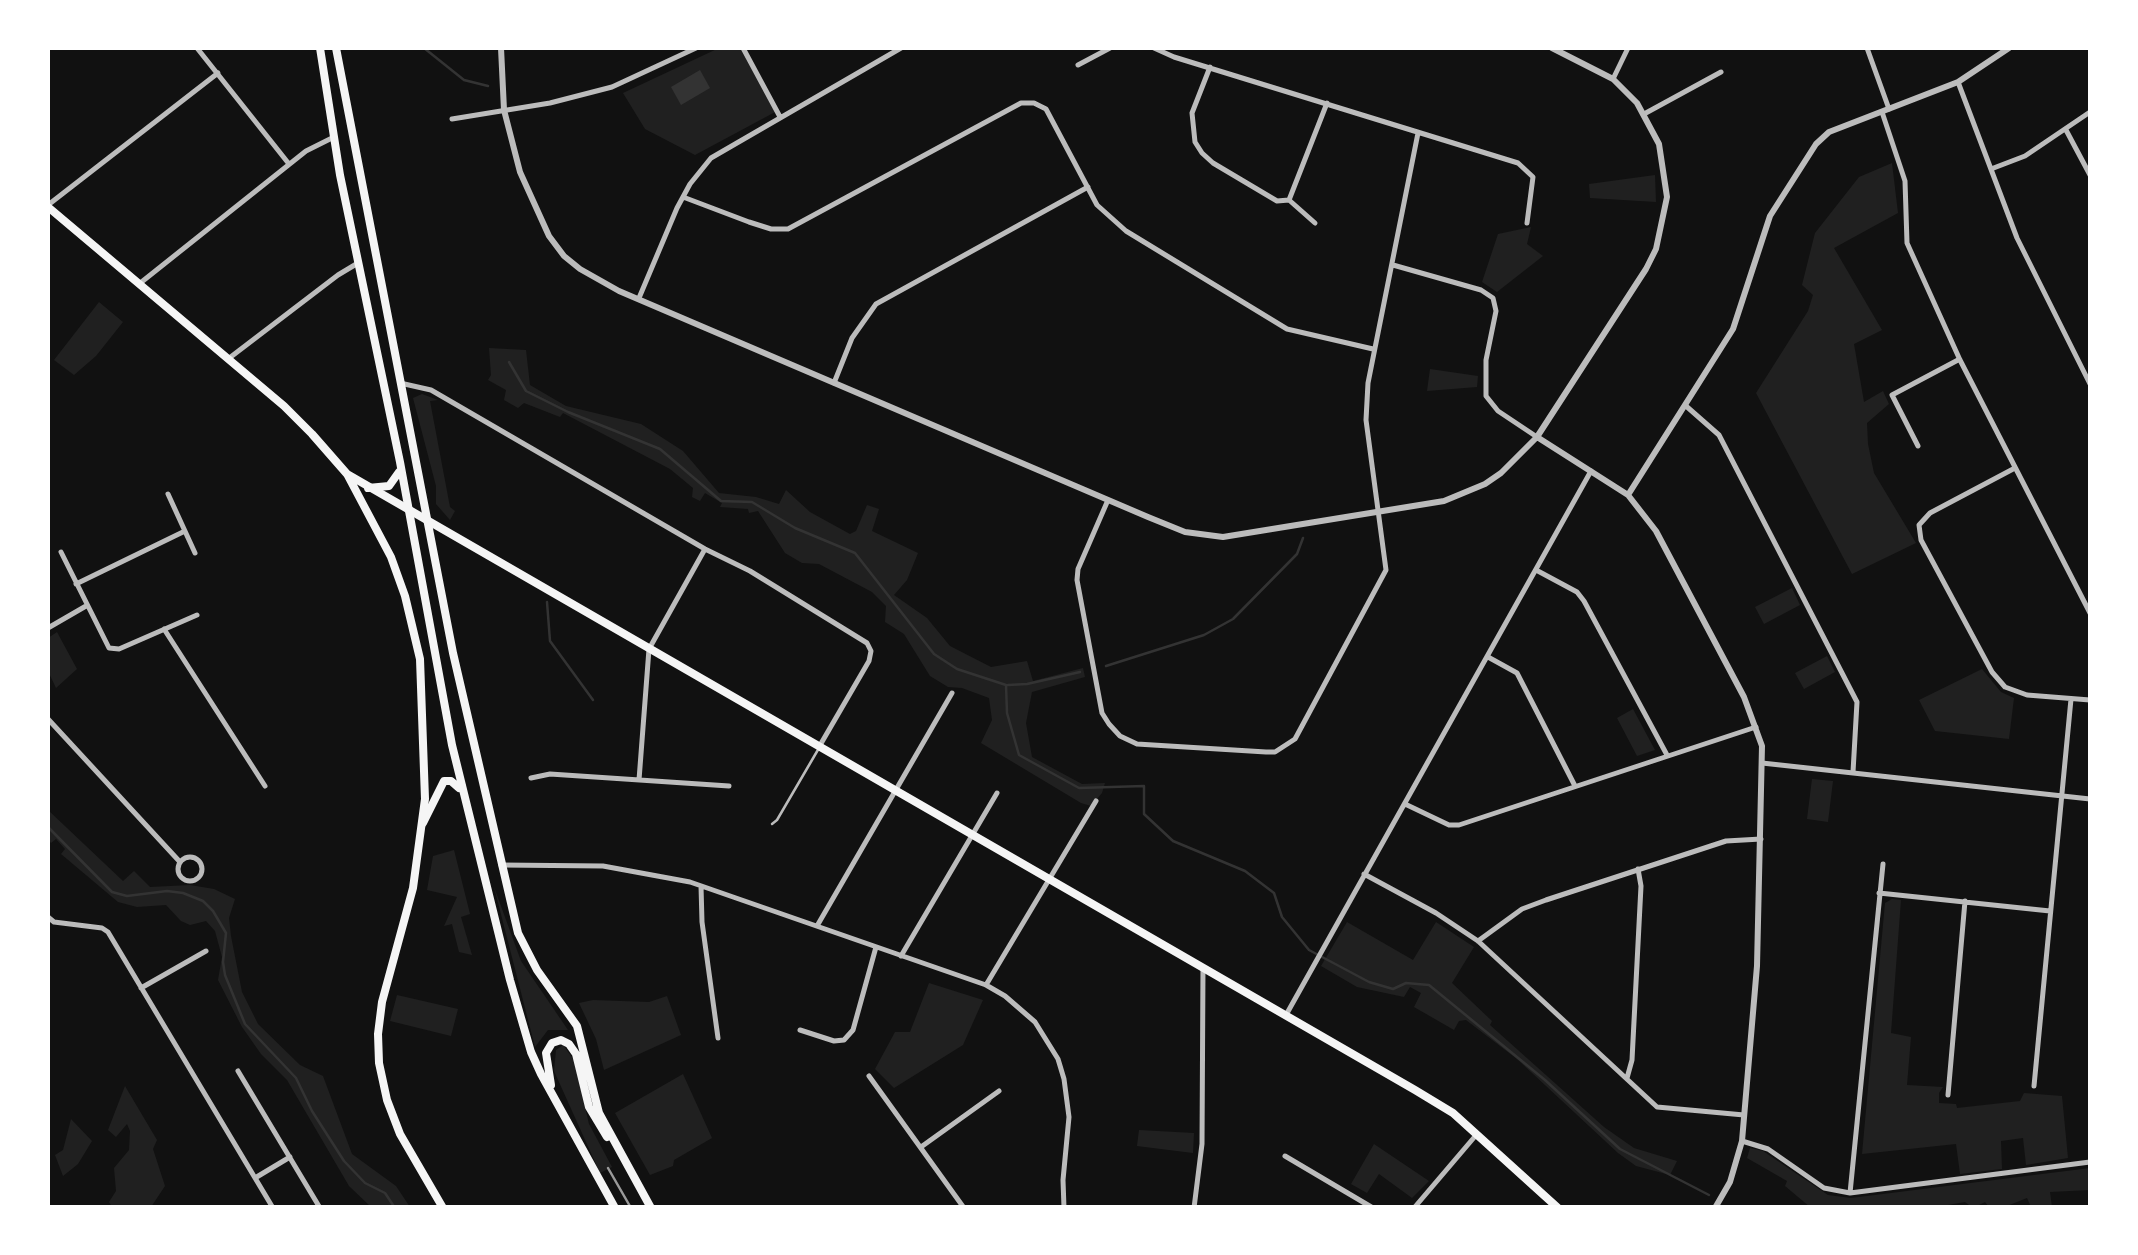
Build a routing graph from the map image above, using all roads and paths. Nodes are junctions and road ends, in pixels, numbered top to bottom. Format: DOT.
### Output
graph roads {
  1 [pos="197,48"];
  2 [pos="320,48"];
  3 [pos="336,48"];
  4 [pos="502,48"];
  5 [pos="696,48"];
  6 [pos="742,48"];
  7 [pos="901,48"];
  8 [pos="1110,48"];
  9 [pos="1154,48"];
  10 [pos="1552,48"];
  11 [pos="1628,48"];
  12 [pos="1867,48"];
  13 [pos="2009,48"];
  14 [pos="1078,65"];
  15 [pos="1210,67"];
  16 [pos="1721,72"];
  17 [pos="218,73"];
  18 [pos="1612,79"];
  19 [pos="1958,82"];
  20 [pos="1326,104"];
  21 [pos="504,110"];
  22 [pos="1886,110"];
  23 [pos="2090,112"];
  24 [pos="1644,114"];
  25 [pos="780,117"];
  26 [pos="452,119"];
  27 [pos="2066,130"];
  28 [pos="1418,133"];
  29 [pos="334,137"];
  30 [pos="289,164"];
  31 [pos="1990,170"];
  32 [pos="2090,175"];
  33 [pos="1088,187"];
  34 [pos="683,197"];
  35 [pos="1289,200"];
  36 [pos="48,206"];
  37 [pos="1315,223"];
  38 [pos="1528,223"];
  39 [pos="358,264"];
  40 [pos="1393,265"];
  41 [pos="138,284"];
  42 [pos="639,298"];
  43 [pos="1374,349"];
  44 [pos="228,359"];
  45 [pos="1960,360"];
  46 [pos="834,383"];
  47 [pos="400,384"];
  48 [pos="2090,384"];
  49 [pos="1686,406"];
  50 [pos="1537,437"];
  51 [pos="1918,446"];
  52 [pos="400,462"];
  53 [pos="2015,468"];
  54 [pos="1591,471"];
  55 [pos="347,474"];
  56 [pos="368,488"];
  57 [pos="168,494"];
  58 [pos="1628,495"];
  59 [pos="1108,500"];
  60 [pos="409,513"];
  61 [pos="1380,514"];
  62 [pos="427,522"];
  63 [pos="185,531"];
  64 [pos="705,549"];
  65 [pos="60,552"];
  66 [pos="195,553"];
  67 [pos="1536,570"];
  68 [pos="76,584"];
  69 [pos="86,606"];
  70 [pos="2090,614"];
  71 [pos="197,616"];
  72 [pos="48,628"];
  73 [pos="164,629"];
  74 [pos="650,649"];
  75 [pos="1488,657"];
  76 [pos="952,693"];
  77 [pos="2071,699"];
  78 [pos="2090,700"];
  79 [pos="48,719"];
  80 [pos="1756,726"];
  81 [pos="819,747"];
  82 [pos="1668,756"];
  83 [pos="1762,762"];
  84 [pos="1853,772"];
  85 [pos="531,778"];
  86 [pos="640,780"];
  87 [pos="265,786"];
  88 [pos="729,786"];
  89 [pos="1576,786"];
  90 [pos="462,791"];
  91 [pos="896,791"];
  92 [pos="997,793"];
  93 [pos="2061,796"];
  94 [pos="2090,799"];
  95 [pos="1096,801"];
  96 [pos="1405,804"];
  97 [pos="423,823"];
  98 [pos="772,824"];
  99 [pos="973,835"];
  100 [pos="1760,839"];
  101 [pos="180,862"];
  102 [pos="1883,864"];
  103 [pos="501,865"];
  104 [pos="1638,870"];
  105 [pos="1364,874"];
  106 [pos="1048,878"];
  107 [pos="702,886"];
  108 [pos="1880,893"];
  109 [pos="1965,902"];
  110 [pos="2050,911"];
  111 [pos="48,917"];
  112 [pos="50,924"];
  113 [pos="817,926"];
  114 [pos="1478,942"];
  115 [pos="876,947"];
  116 [pos="206,951"];
  117 [pos="902,956"];
  118 [pos="1203,967"];
  119 [pos="986,985"];
  120 [pos="142,988"];
  121 [pos="1286,1014"];
  122 [pos="800,1030"];
  123 [pos="718,1038"];
  124 [pos="238,1071"];
  125 [pos="868,1076"];
  126 [pos="1627,1078"];
  127 [pos="2034,1086"];
  128 [pos="999,1091"];
  129 [pos="1948,1095"];
  130 [pos="555,1099"];
  131 [pos="1744,1114"];
  132 [pos="1477,1134"];
  133 [pos="1742,1141"];
  134 [pos="920,1147"];
  135 [pos="621,1154"];
  136 [pos="1285,1156"];
  137 [pos="290,1157"];
  138 [pos="2090,1162"];
  139 [pos="255,1178"];
  140 [pos="1850,1192"];
  141 [pos="1718,1207"];
  142 [pos="273,1208"];
  143 [pos="320,1208"];
  144 [pos="444,1208"];
  145 [pos="615,1208"];
  146 [pos="651,1208"];
  147 [pos="964,1208"];
  148 [pos="1064,1208"];
  149 [pos="1194,1208"];
  150 [pos="1373,1208"];
  151 [pos="1414,1208"];
  152 [pos="1558,1208"];
  1 -- 17 [label="street"];
  2 -- 29 [label="main road"];
  3 -- 47 [label="main road"];
  4 -- 21 [label="street"];
  5 -- 21 [label="street"];
  6 -- 25 [label="street"];
  7 -- 25 [label="street"];
  8 -- 14 [label="street"];
  9 -- 15 [label="street"];
  10 -- 18 [label="street"];
  11 -- 18 [label="street"];
  12 -- 22 [label="street"];
  13 -- 19 [label="street"];
  15 -- 20 [label="street"];
  15 -- 35 [label="street"];
  16 -- 24 [label="street"];
  17 -- 30 [label="street"];
  17 -- 36 [label="street"];
  18 -- 24 [label="street"];
  19 -- 22 [label="street"];
  19 -- 31 [label="street"];
  20 -- 28 [label="street"];
  20 -- 35 [label="street"];
  21 -- 26 [label="street"];
  21 -- 42 [label="street"];
  22 -- 45 [label="street"];
  22 -- 49 [label="street"];
  23 -- 27 [label="street"];
  24 -- 50 [label="street"];
  25 -- 34 [label="street"];
  27 -- 31 [label="street"];
  27 -- 32 [label="street"];
  28 -- 38 [label="street"];
  28 -- 40 [label="street"];
  29 -- 30 [label="street"];
  29 -- 39 [label="main road"];
  30 -- 41 [label="street"];
  31 -- 48 [label="street"];
  33 -- 34 [label="street"];
  33 -- 43 [label="street"];
  33 -- 46 [label="street"];
  34 -- 42 [label="street"];
  35 -- 37 [label="street"];
  36 -- 41 [label="main road"];
  39 -- 44 [label="street"];
  39 -- 52 [label="main road"];
  40 -- 43 [label="street"];
  40 -- 50 [label="street"];
  41 -- 44 [label="main road"];
  42 -- 46 [label="street"];
  43 -- 61 [label="street"];
  44 -- 55 [label="main road"];
  45 -- 51 [label="street"];
  45 -- 53 [label="street"];
  46 -- 59 [label="street"];
  47 -- 62 [label="main road"];
  47 -- 64 [label="street"];
  49 -- 58 [label="street"];
  49 -- 84 [label="street"];
  50 -- 54 [label="street"];
  50 -- 61 [label="street"];
  52 -- 56 [label="main road"];
  52 -- 60 [label="main road"];
  53 -- 70 [label="street"];
  53 -- 77 [label="street"];
  54 -- 58 [label="street"];
  54 -- 67 [label="street"];
  55 -- 56 [label="main road"];
  55 -- 97 [label="main road"];
  56 -- 60 [label="main road"];
  57 -- 63 [label="street"];
  58 -- 80 [label="street"];
  59 -- 61 [label="street"];
  59 -- 61 [label="street"];
  60 -- 62 [label="main road"];
  60 -- 90 [label="main road"];
  62 -- 74 [label="main road"];
  62 -- 103 [label="main road"];
  63 -- 66 [label="street"];
  63 -- 68 [label="street"];
  64 -- 74 [label="street"];
  64 -- 81 [label="street"];
  65 -- 68 [label="street"];
  67 -- 75 [label="street"];
  67 -- 82 [label="street"];
  68 -- 69 [label="street"];
  69 -- 72 [label="street"];
  69 -- 73 [label="street"];
  71 -- 73 [label="street"];
  73 -- 87 [label="street"];
  74 -- 81 [label="main road"];
  74 -- 86 [label="street"];
  75 -- 89 [label="street"];
  75 -- 96 [label="street"];
  76 -- 91 [label="street"];
  77 -- 78 [label="street"];
  77 -- 93 [label="street"];
  79 -- 101 [label="street"];
  80 -- 82 [label="street"];
  80 -- 83 [label="street"];
  81 -- 91 [label="main road"];
  81 -- 98 [label="lane"];
  82 -- 89 [label="street"];
  83 -- 84 [label="street"];
  83 -- 100 [label="street"];
  84 -- 93 [label="street"];
  85 -- 86 [label="street"];
  86 -- 88 [label="street"];
  89 -- 96 [label="street"];
  90 -- 97 [label="main road"];
  90 -- 130 [label="main road"];
  91 -- 99 [label="main road"];
  91 -- 113 [label="street"];
  92 -- 99 [label="street"];
  93 -- 94 [label="street"];
  93 -- 110 [label="street"];
  95 -- 106 [label="street"];
  96 -- 105 [label="street"];
  97 -- 144 [label="main road"];
  99 -- 106 [label="main road"];
  99 -- 117 [label="street"];
  100 -- 104 [label="street"];
  100 -- 131 [label="street"];
  101 -- 101 [label="street"];
  102 -- 108 [label="street"];
  103 -- 107 [label="street"];
  103 -- 135 [label="main road"];
  104 -- 114 [label="street"];
  104 -- 126 [label="street"];
  105 -- 114 [label="street"];
  105 -- 121 [label="street"];
  106 -- 118 [label="main road"];
  106 -- 119 [label="street"];
  107 -- 113 [label="street"];
  107 -- 123 [label="street"];
  108 -- 109 [label="street"];
  108 -- 140 [label="street"];
  109 -- 110 [label="street"];
  109 -- 129 [label="street"];
  110 -- 127 [label="street"];
  111 -- 112 [label="street"];
  112 -- 120 [label="street"];
  113 -- 115 [label="street"];
  114 -- 126 [label="street"];
  115 -- 117 [label="street"];
  115 -- 122 [label="street"];
  116 -- 120 [label="street"];
  117 -- 119 [label="street"];
  118 -- 121 [label="main road"];
  118 -- 149 [label="street"];
  119 -- 148 [label="street"];
  120 -- 139 [label="street"];
  121 -- 132 [label="main road"];
  124 -- 137 [label="street"];
  125 -- 134 [label="street"];
  126 -- 131 [label="street"];
  128 -- 134 [label="street"];
  130 -- 135 [label="main road"];
  130 -- 145 [label="main road"];
  131 -- 133 [label="street"];
  132 -- 151 [label="street"];
  132 -- 152 [label="main road"];
  133 -- 140 [label="street"];
  133 -- 141 [label="street"];
  134 -- 147 [label="street"];
  135 -- 146 [label="main road"];
  136 -- 150 [label="street"];
  137 -- 139 [label="street"];
  137 -- 143 [label="street"];
  138 -- 140 [label="street"];
  139 -- 142 [label="street"];
}
